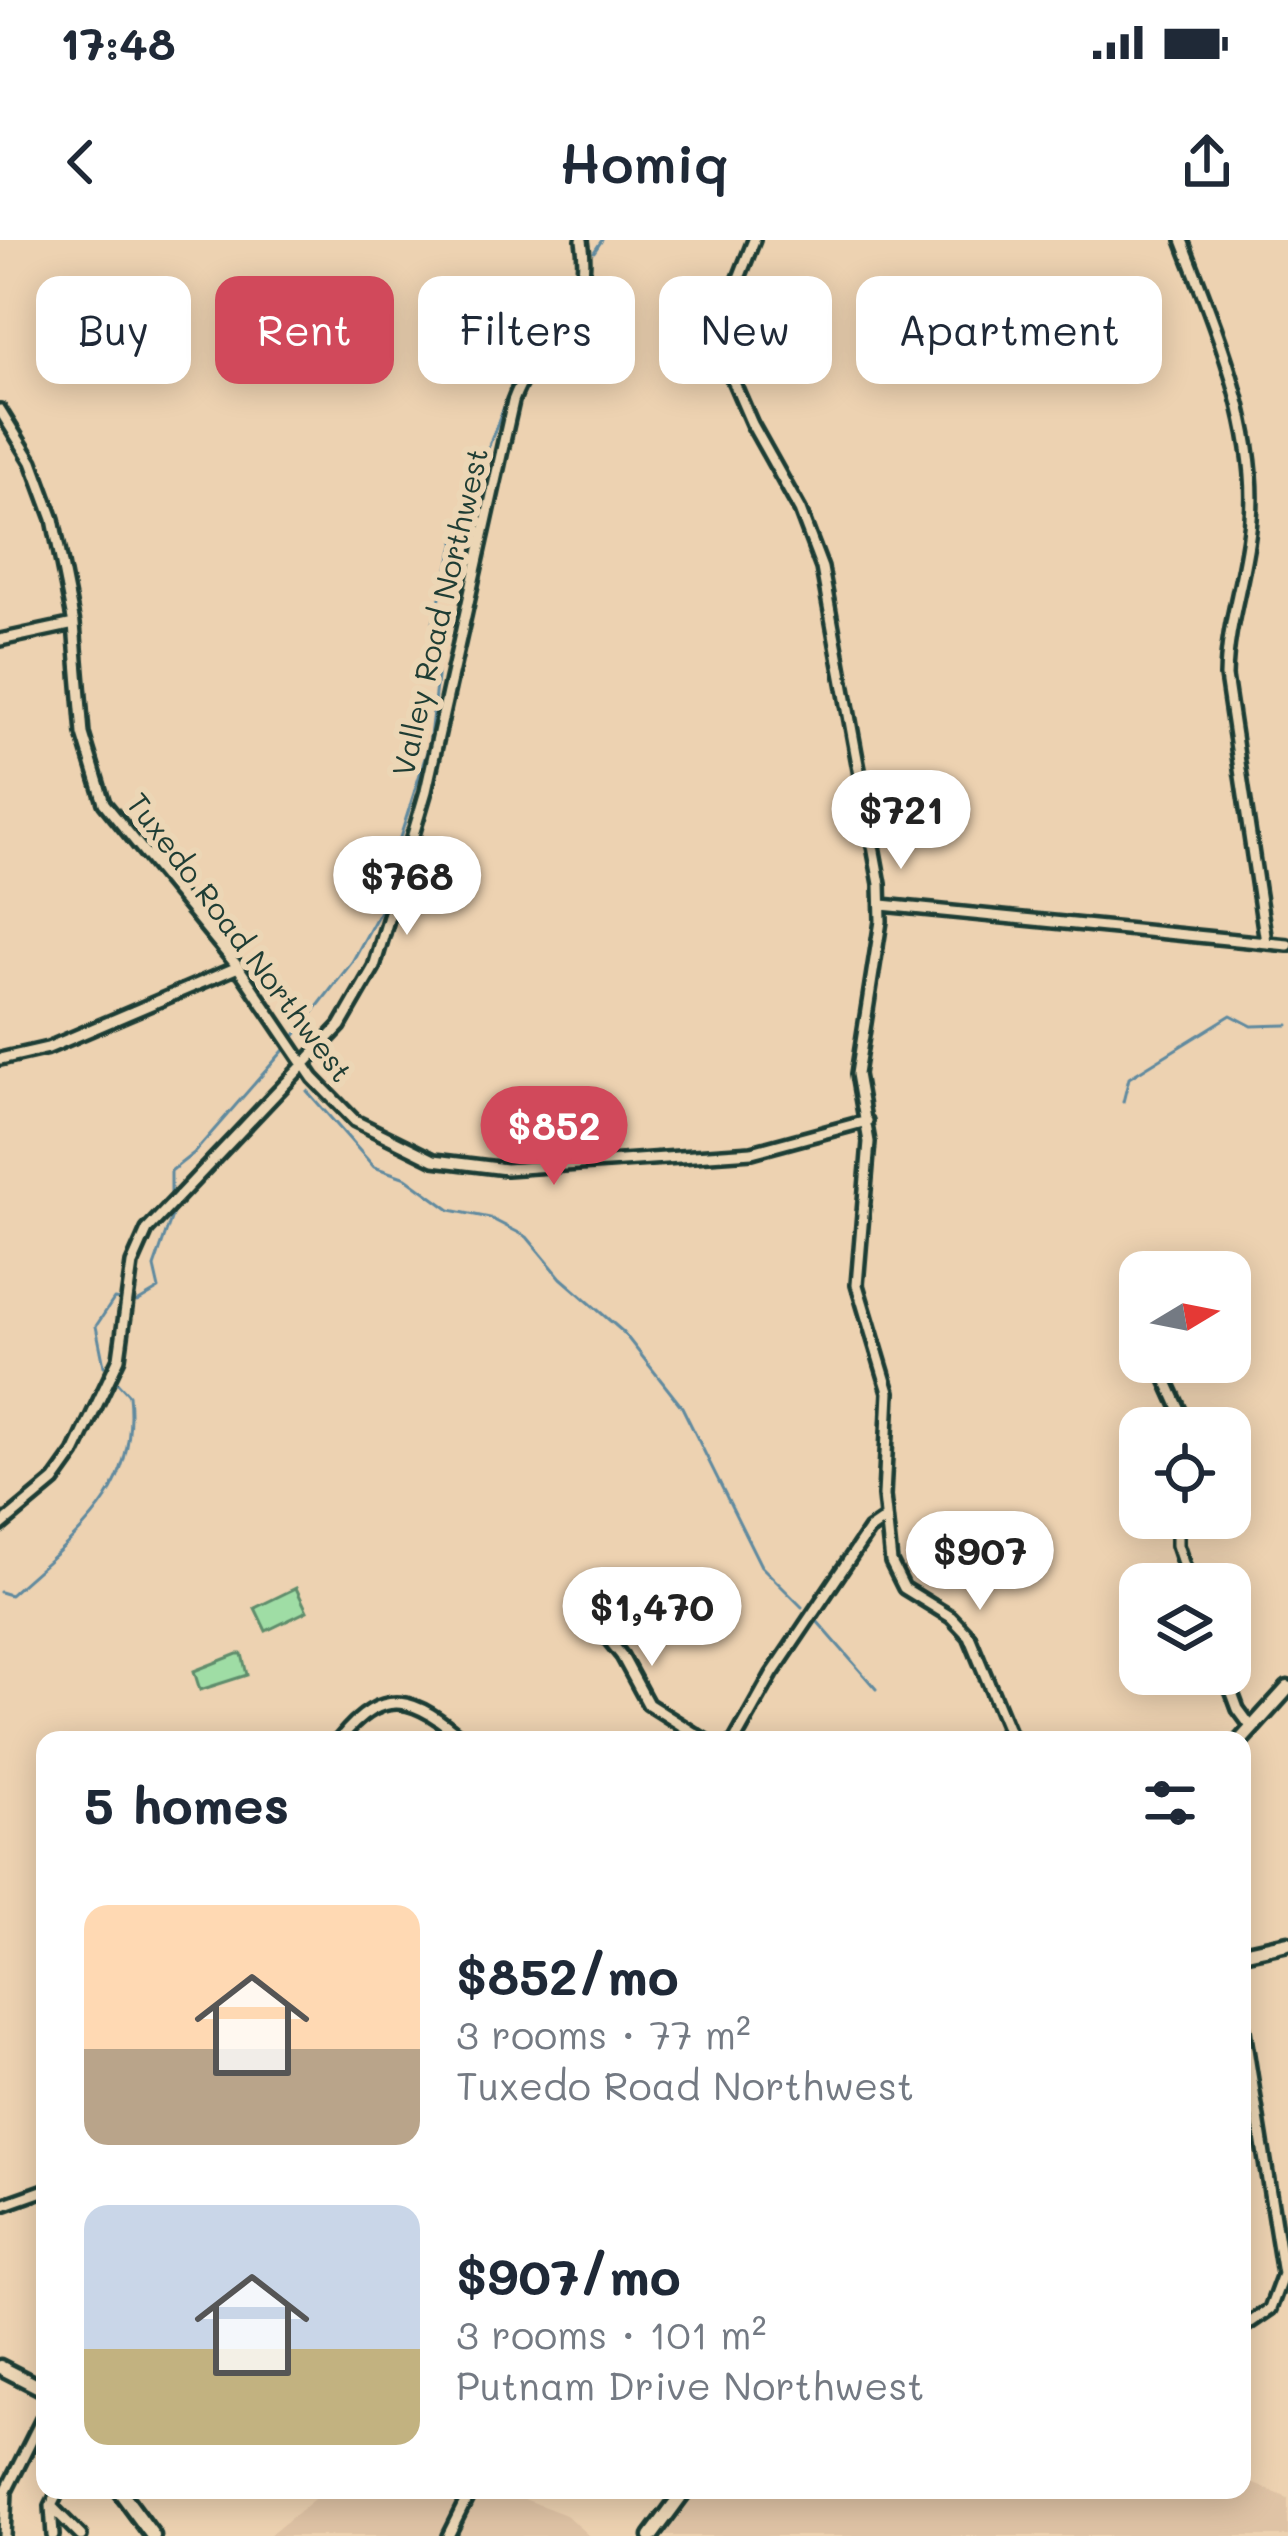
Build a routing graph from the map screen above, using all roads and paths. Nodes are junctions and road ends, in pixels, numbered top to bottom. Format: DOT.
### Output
graph roads {
  1 [pos="581,240"];
  2 [pos="754,240"];
  3 [pos="1182,240"];
  4 [pos="0,410"];
  5 [pos="74,624"];
  6 [pos="0,640"];
  7 [pos="882,905"];
  8 [pos="1266,942"];
  9 [pos="1288,945"];
  10 [pos="238,967"];
  11 [pos="0,1059"];
  12 [pos="305,1066"];
  13 [pos="867,1120"];
  14 [pos="885,1520"];
  15 [pos="0,1526"];
  16 [pos="588,1614"];
  17 [pos="1288,1688"];
  18 [pos="1233,1695"];
  19 [pos="1252,1728"];
  20 [pos="348,1731"];
  21 [pos="453,1731"];
  22 [pos="691,1731"];
  23 [pos="740,1731"];
  24 [pos="1008,1731"];
  25 [pos="1249,1731"];
  26 [pos="1288,1943"];
  27 [pos="1251,1951"];
  28 [pos="1251,2072"];
  29 [pos="36,2193"];
  30 [pos="0,2206"];
  31 [pos="1276,2300"];
  32 [pos="1288,2304"];
  33 [pos="1251,2321"];
  34 [pos="0,2367"];
  35 [pos="36,2385"];
  36 [pos="36,2430"];
  37 [pos="3,2490"];
  38 [pos="54,2499"];
  39 [pos="126,2499"];
  40 [pos="466,2499"];
  41 [pos="679,2499"];
  42 [pos="51,2506"];
  43 [pos="1,2514"];
  44 [pos="4,2536"];
  45 [pos="53,2536"];
  46 [pos="81,2536"];
  47 [pos="153,2536"];
  48 [pos="448,2536"];
  49 [pos="651,2536"];
  1 -- 12 [label="street, Valley Road Northwest"];
  2 -- 7 [label="street"];
  3 -- 8 [label="street"];
  4 -- 5 [label="street, Tuxedo Road Northwest"];
  5 -- 6 [label="street"];
  5 -- 10 [label="street, Tuxedo Road Northwest"];
  7 -- 8 [label="street"];
  7 -- 13 [label="street"];
  8 -- 9 [label="street"];
  10 -- 11 [label="street"];
  10 -- 12 [label="street, Tuxedo Road Northwest"];
  12 -- 13 [label="street, Tuxedo Road Northwest"];
  12 -- 15 [label="street, Valley Road Northwest"];
  13 -- 14 [label="street"];
  14 -- 23 [label="street"];
  14 -- 24 [label="street"];
  16 -- 22 [label="street"];
  17 -- 19 [label="street"];
  18 -- 19 [label="street"];
  19 -- 25 [label="street"];
  20 -- 21 [label="street"];
  26 -- 27 [label="street"];
  28 -- 31 [label="street"];
  29 -- 30 [label="street"];
  31 -- 32 [label="street"];
  31 -- 33 [label="street"];
  34 -- 35 [label="street"];
  36 -- 37 [label="street"];
  37 -- 43 [label="street"];
  38 -- 42 [label="street"];
  39 -- 47 [label="street"];
  40 -- 48 [label="street"];
  41 -- 49 [label="street"];
  42 -- 45 [label="street"];
  42 -- 46 [label="street"];
  43 -- 44 [label="street"];
}
